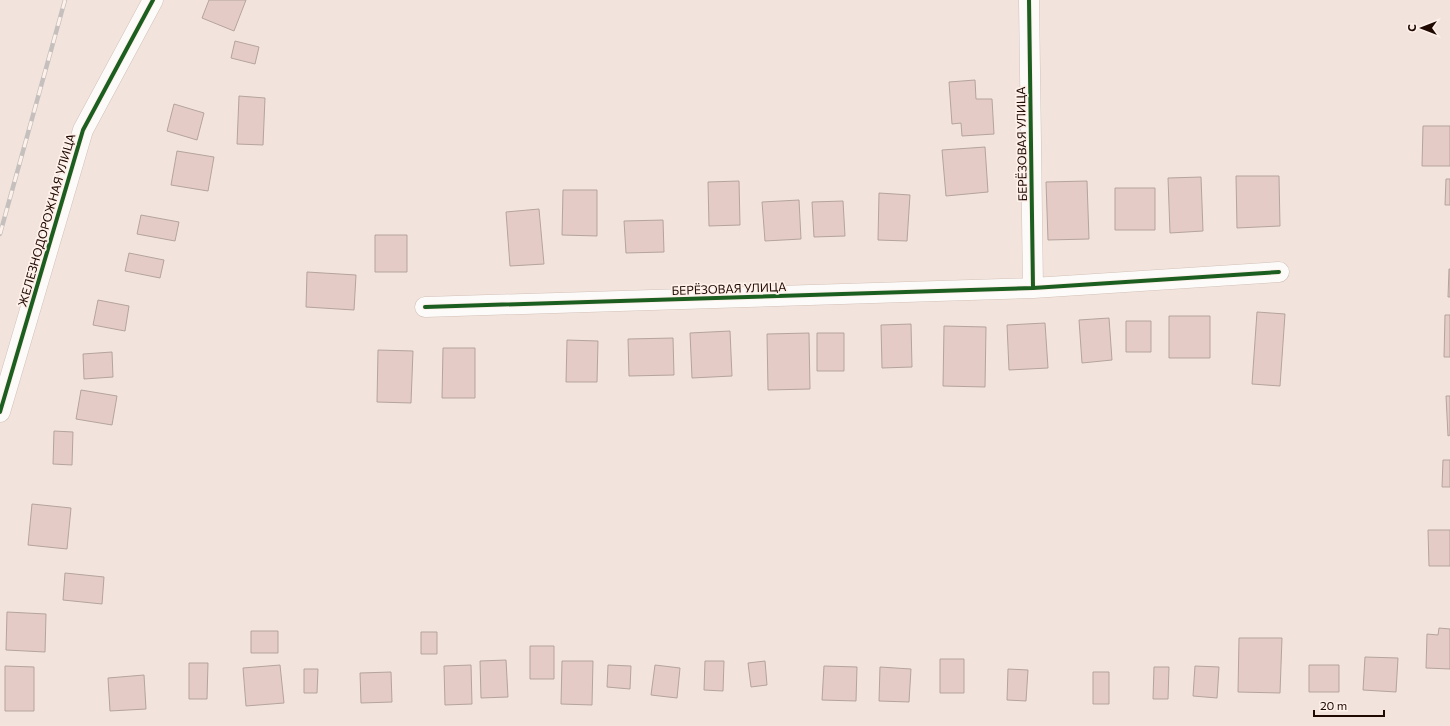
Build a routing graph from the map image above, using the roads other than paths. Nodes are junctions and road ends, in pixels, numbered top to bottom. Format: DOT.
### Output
graph roads {
  1 [pos="153,0"];
  2 [pos="1029,0"];
  3 [pos="1279,272"];
  4 [pos="1033,288"];
  5 [pos="425,307"];
  6 [pos="0,412"];
  1 -- 6 [label="street, ЖЕЛЕЗНОДОРОЖНАЯ УЛИЦА"];
  2 -- 4 [label="street, БЕРЁЗОВАЯ УЛИЦА"];
  3 -- 4 [label="street, БЕРЁЗОВАЯ УЛИЦА"];
  4 -- 5 [label="street, БЕРЁЗОВАЯ УЛИЦА"];
}
